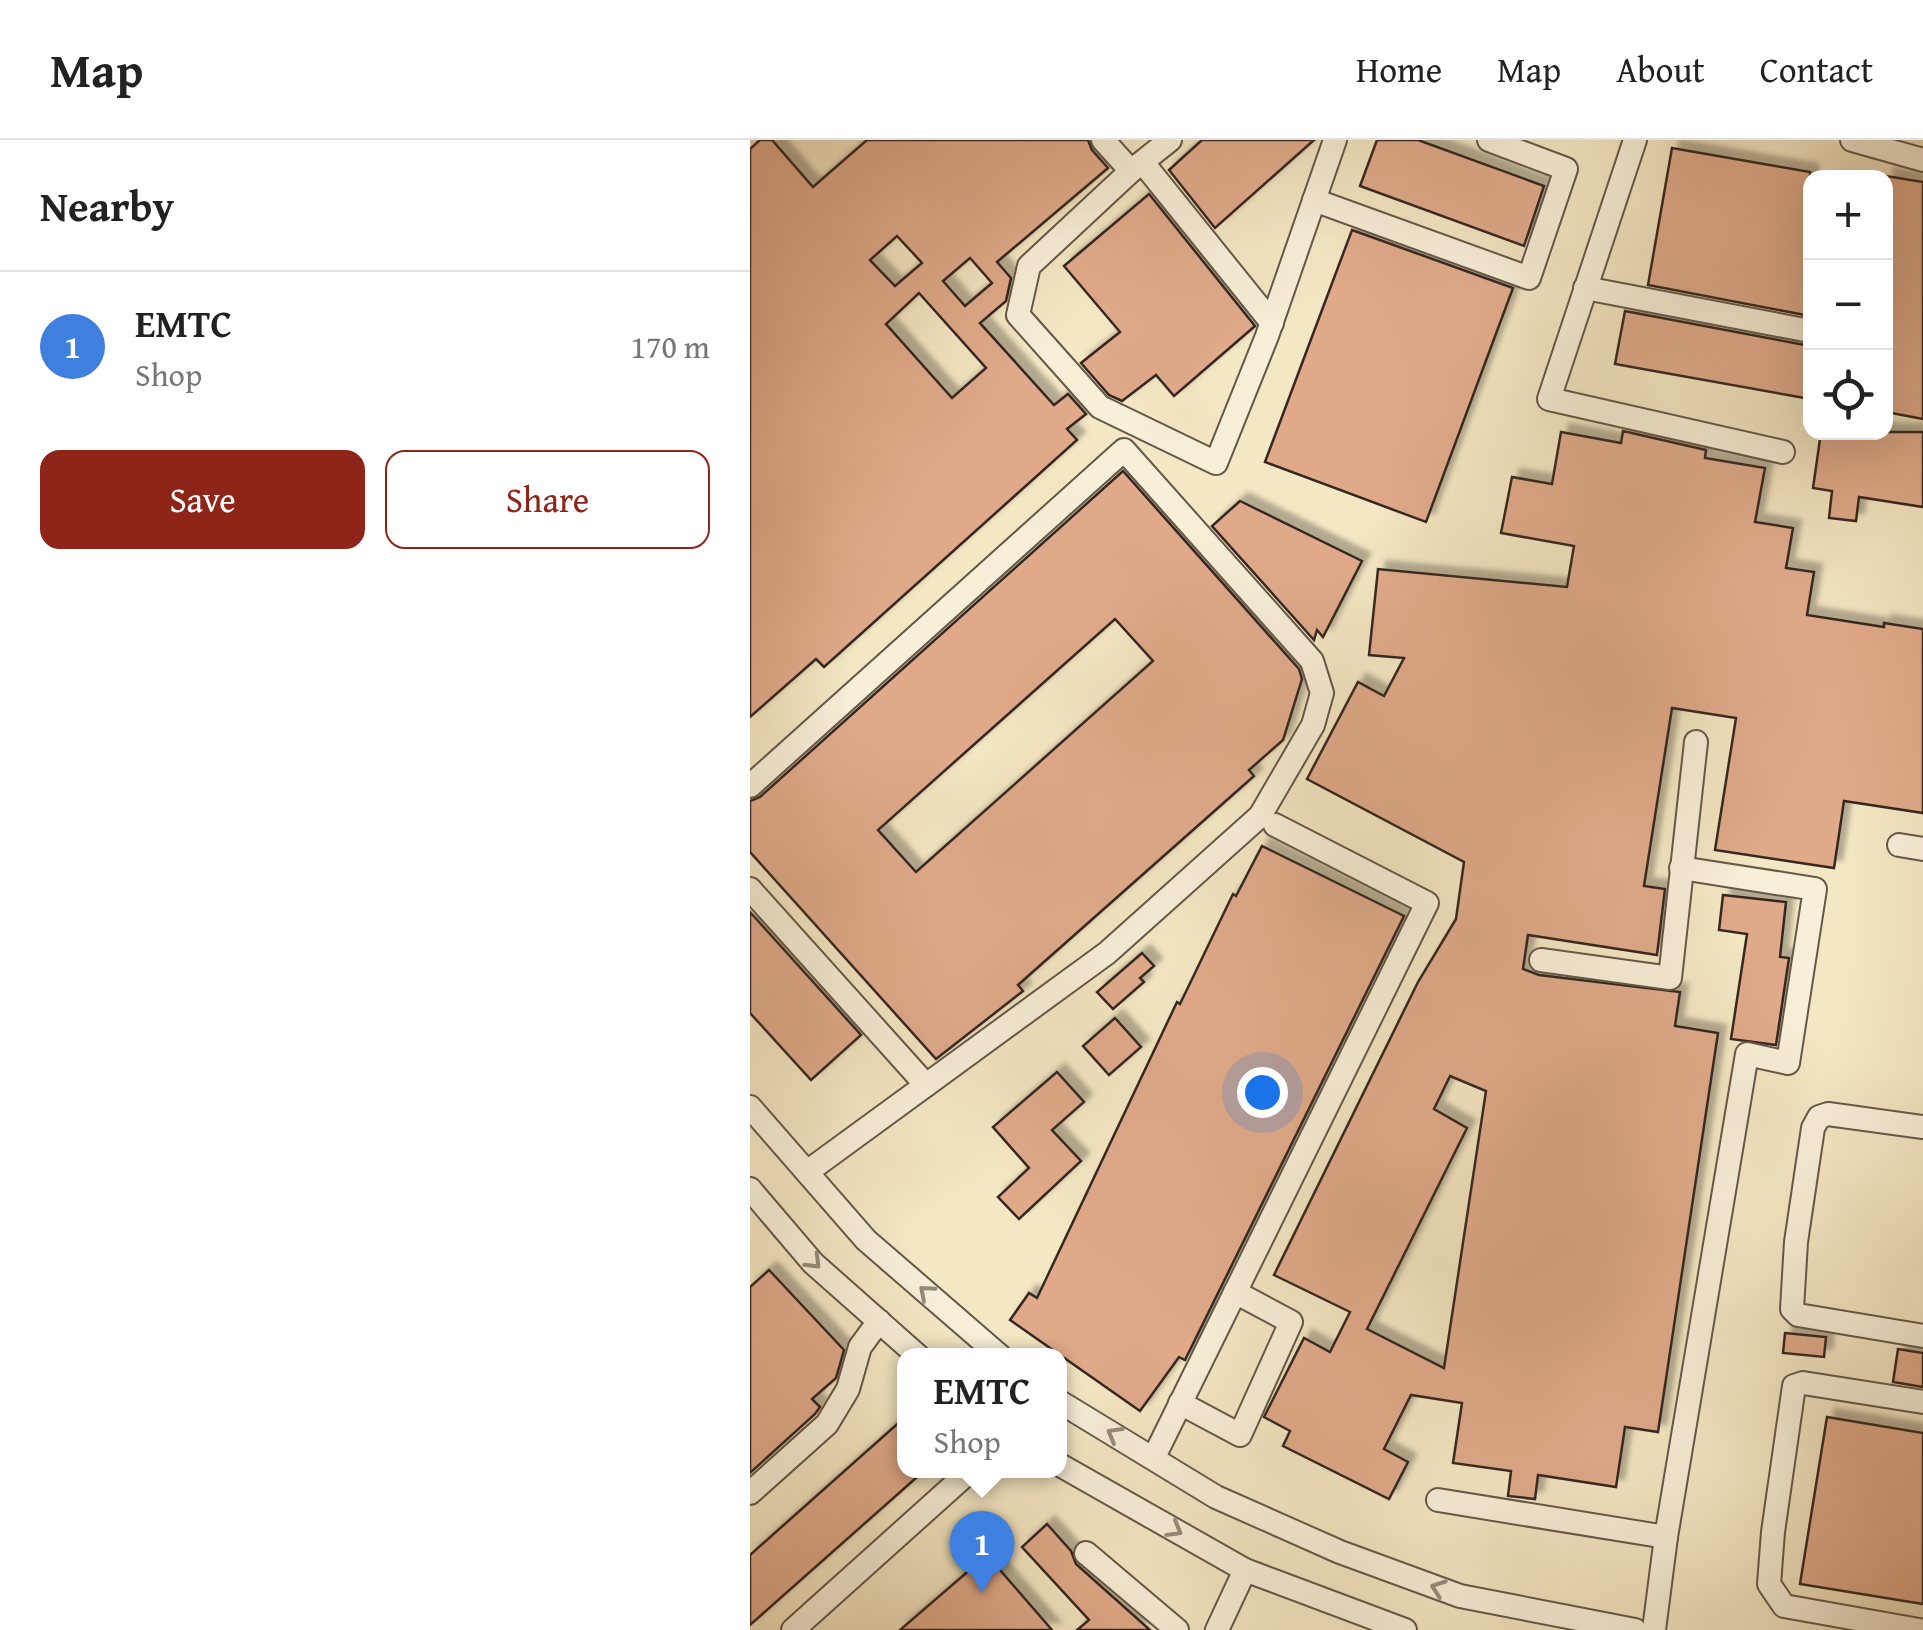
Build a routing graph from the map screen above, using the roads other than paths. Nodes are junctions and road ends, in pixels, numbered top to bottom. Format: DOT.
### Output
graph roads {
  1 [pos="1102,140"];
  2 [pos="1170,140"];
  3 [pos="1335,140"];
  4 [pos="1489,140"];
  5 [pos="1634,140"];
  6 [pos="1852,140"];
  7 [pos="1923,160"];
  8 [pos="1137,168"];
  9 [pos="1314,200"];
  10 [pos="1585,288"];
  11 [pos="1272,323"];
  12 [pos="1803,330"];
  13 [pos="1784,452"];
  14 [pos="1696,742"];
  15 [pos="750,786"];
  16 [pos="1275,825"];
  17 [pos="1899,845"];
  18 [pos="1923,849"];
  19 [pos="1681,868"];
  20 [pos="750,888"];
  21 [pos="1542,960"];
  22 [pos="926,1085"];
  23 [pos="750,1108"];
  24 [pos="1923,1127"];
  25 [pos="807,1172"];
  26 [pos="750,1189"];
  27 [pos="1235,1292"];
  28 [pos="879,1321"];
  29 [pos="1923,1336"];
  30 [pos="909,1348"];
  31 [pos="991,1348"];
  32 [pos="1923,1402"];
  33 [pos="1180,1403"];
  34 [pos="1067,1406"];
  35 [pos="1154,1457"];
  36 [pos="1067,1469"];
  37 [pos="962,1478"];
  38 [pos="750,1493"];
  39 [pos="1438,1500"];
  40 [pos="1666,1537"];
  41 [pos="1086,1553"];
  42 [pos="1246,1570"];
  43 [pos="793,1630"];
  44 [pos="1176,1630"];
  45 [pos="1217,1630"];
  46 [pos="1405,1630"];
  47 [pos="1636,1630"];
  48 [pos="1654,1630"];
  49 [pos="1919,1630"];
  1 -- 8 [label="street"];
  2 -- 8 [label="street"];
  3 -- 9 [label="street"];
  4 -- 9 [label="street"];
  5 -- 10 [label="street"];
  6 -- 7 [label="street"];
  8 -- 11 [label="street"];
  8 -- 11 [label="street"];
  9 -- 11 [label="street"];
  10 -- 12 [label="street"];
  10 -- 13 [label="street"];
  14 -- 19 [label="street"];
  15 -- 22 [label="street"];
  16 -- 27 [label="street"];
  17 -- 18 [label="street"];
  19 -- 21 [label="street"];
  19 -- 40 [label="street"];
  20 -- 22 [label="street"];
  22 -- 25 [label="street"];
  23 -- 25 [label="street"];
  24 -- 29 [label="street"];
  31 -- 25 [label="street, one-way"];
  26 -- 28 [label="street, one-way"];
  27 -- 33 [label="street"];
  27 -- 33 [label="street"];
  28 -- 30 [label="street"];
  28 -- 38 [label="street"];
  32 -- 49 [label="street"];
  33 -- 35 [label="street"];
  35 -- 34 [label="street, one-way"];
  47 -- 35 [label="street, one-way"];
  36 -- 42 [label="street, one-way"];
  37 -- 43 [label="street"];
  39 -- 40 [label="street"];
  40 -- 48 [label="street"];
  41 -- 44 [label="street"];
  42 -- 45 [label="street"];
  42 -- 46 [label="street"];
}
